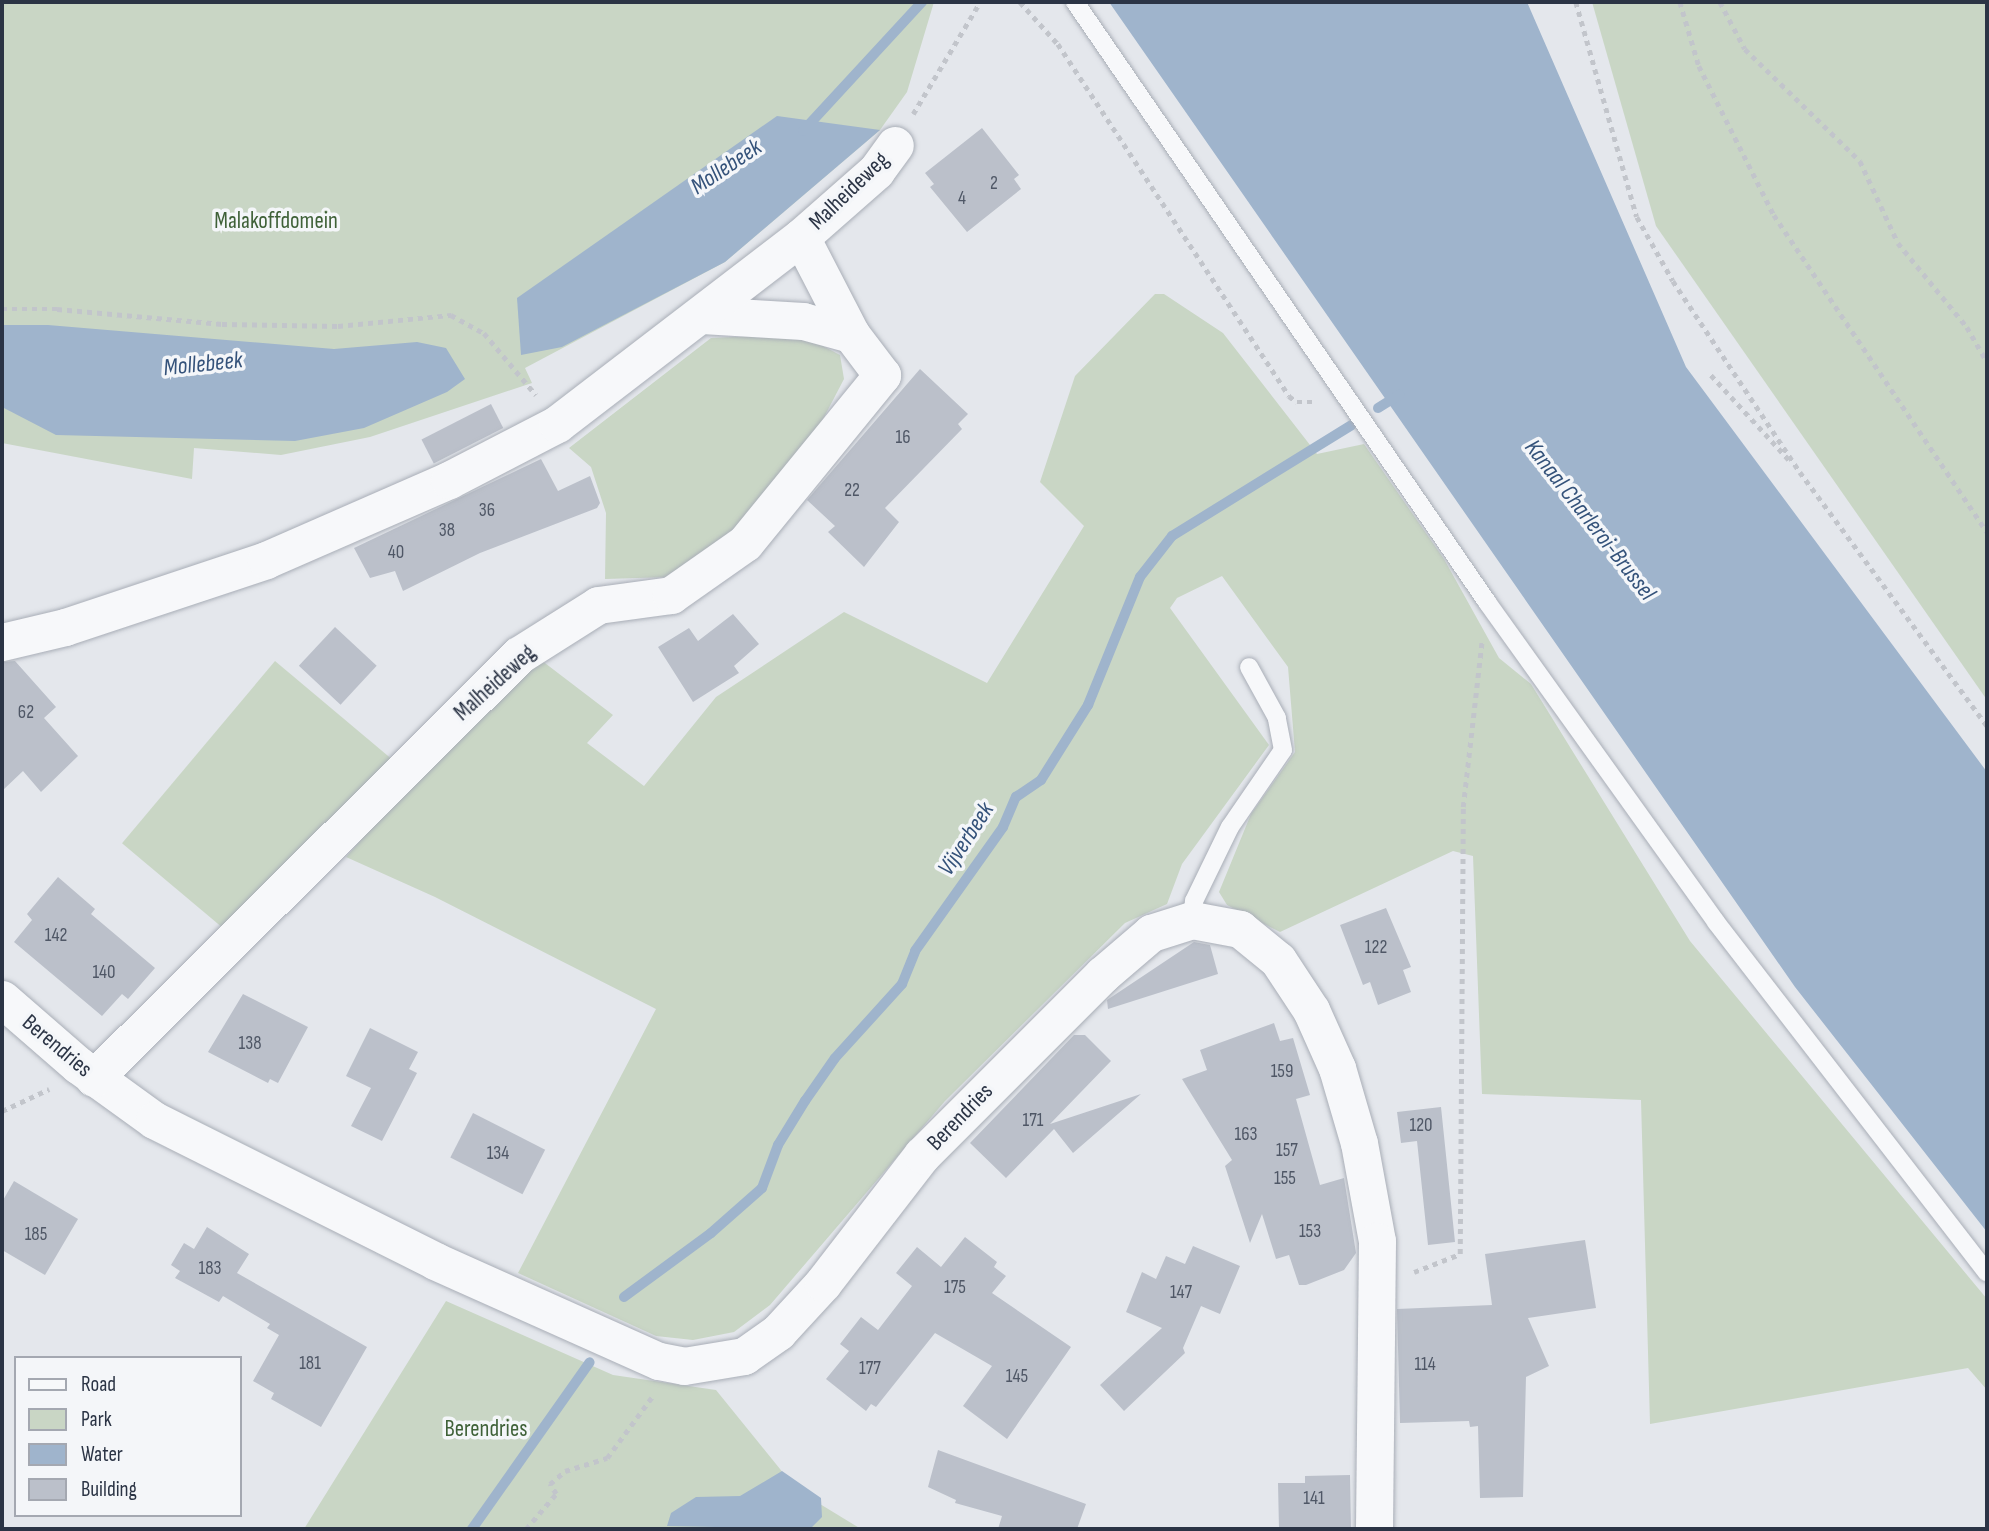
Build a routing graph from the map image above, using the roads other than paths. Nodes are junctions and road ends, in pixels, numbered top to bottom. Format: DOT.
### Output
graph roads {
  1 [pos="1075,2"];
  2 [pos="895,145"];
  3 [pos="802,237"];
  4 [pos="702,315"];
  5 [pos="851,334"];
  6 [pos="2,642"];
  7 [pos="1249,667"];
  8 [pos="1192,920"];
  9 [pos="2,999"];
  10 [pos="86,1071"];
  11 [pos="1987,1273"];
  12 [pos="1374,1529"];
  1 -- 11 [label="lane"];
  2 -- 3 [label="street, Malheideweg"];
  3 -- 4 [label="street, Malheideweg"];
  3 -- 5 [label="street, Malheideweg"];
  4 -- 5 [label="street"];
  4 -- 6 [label="street, Malheideweg"];
  5 -- 10 [label="street, Malheideweg"];
  7 -- 8 [label="lane"];
  8 -- 10 [label="street, Berendries"];
  8 -- 12 [label="street, Berendries"];
  9 -- 10 [label="street, Berendries"];
}
